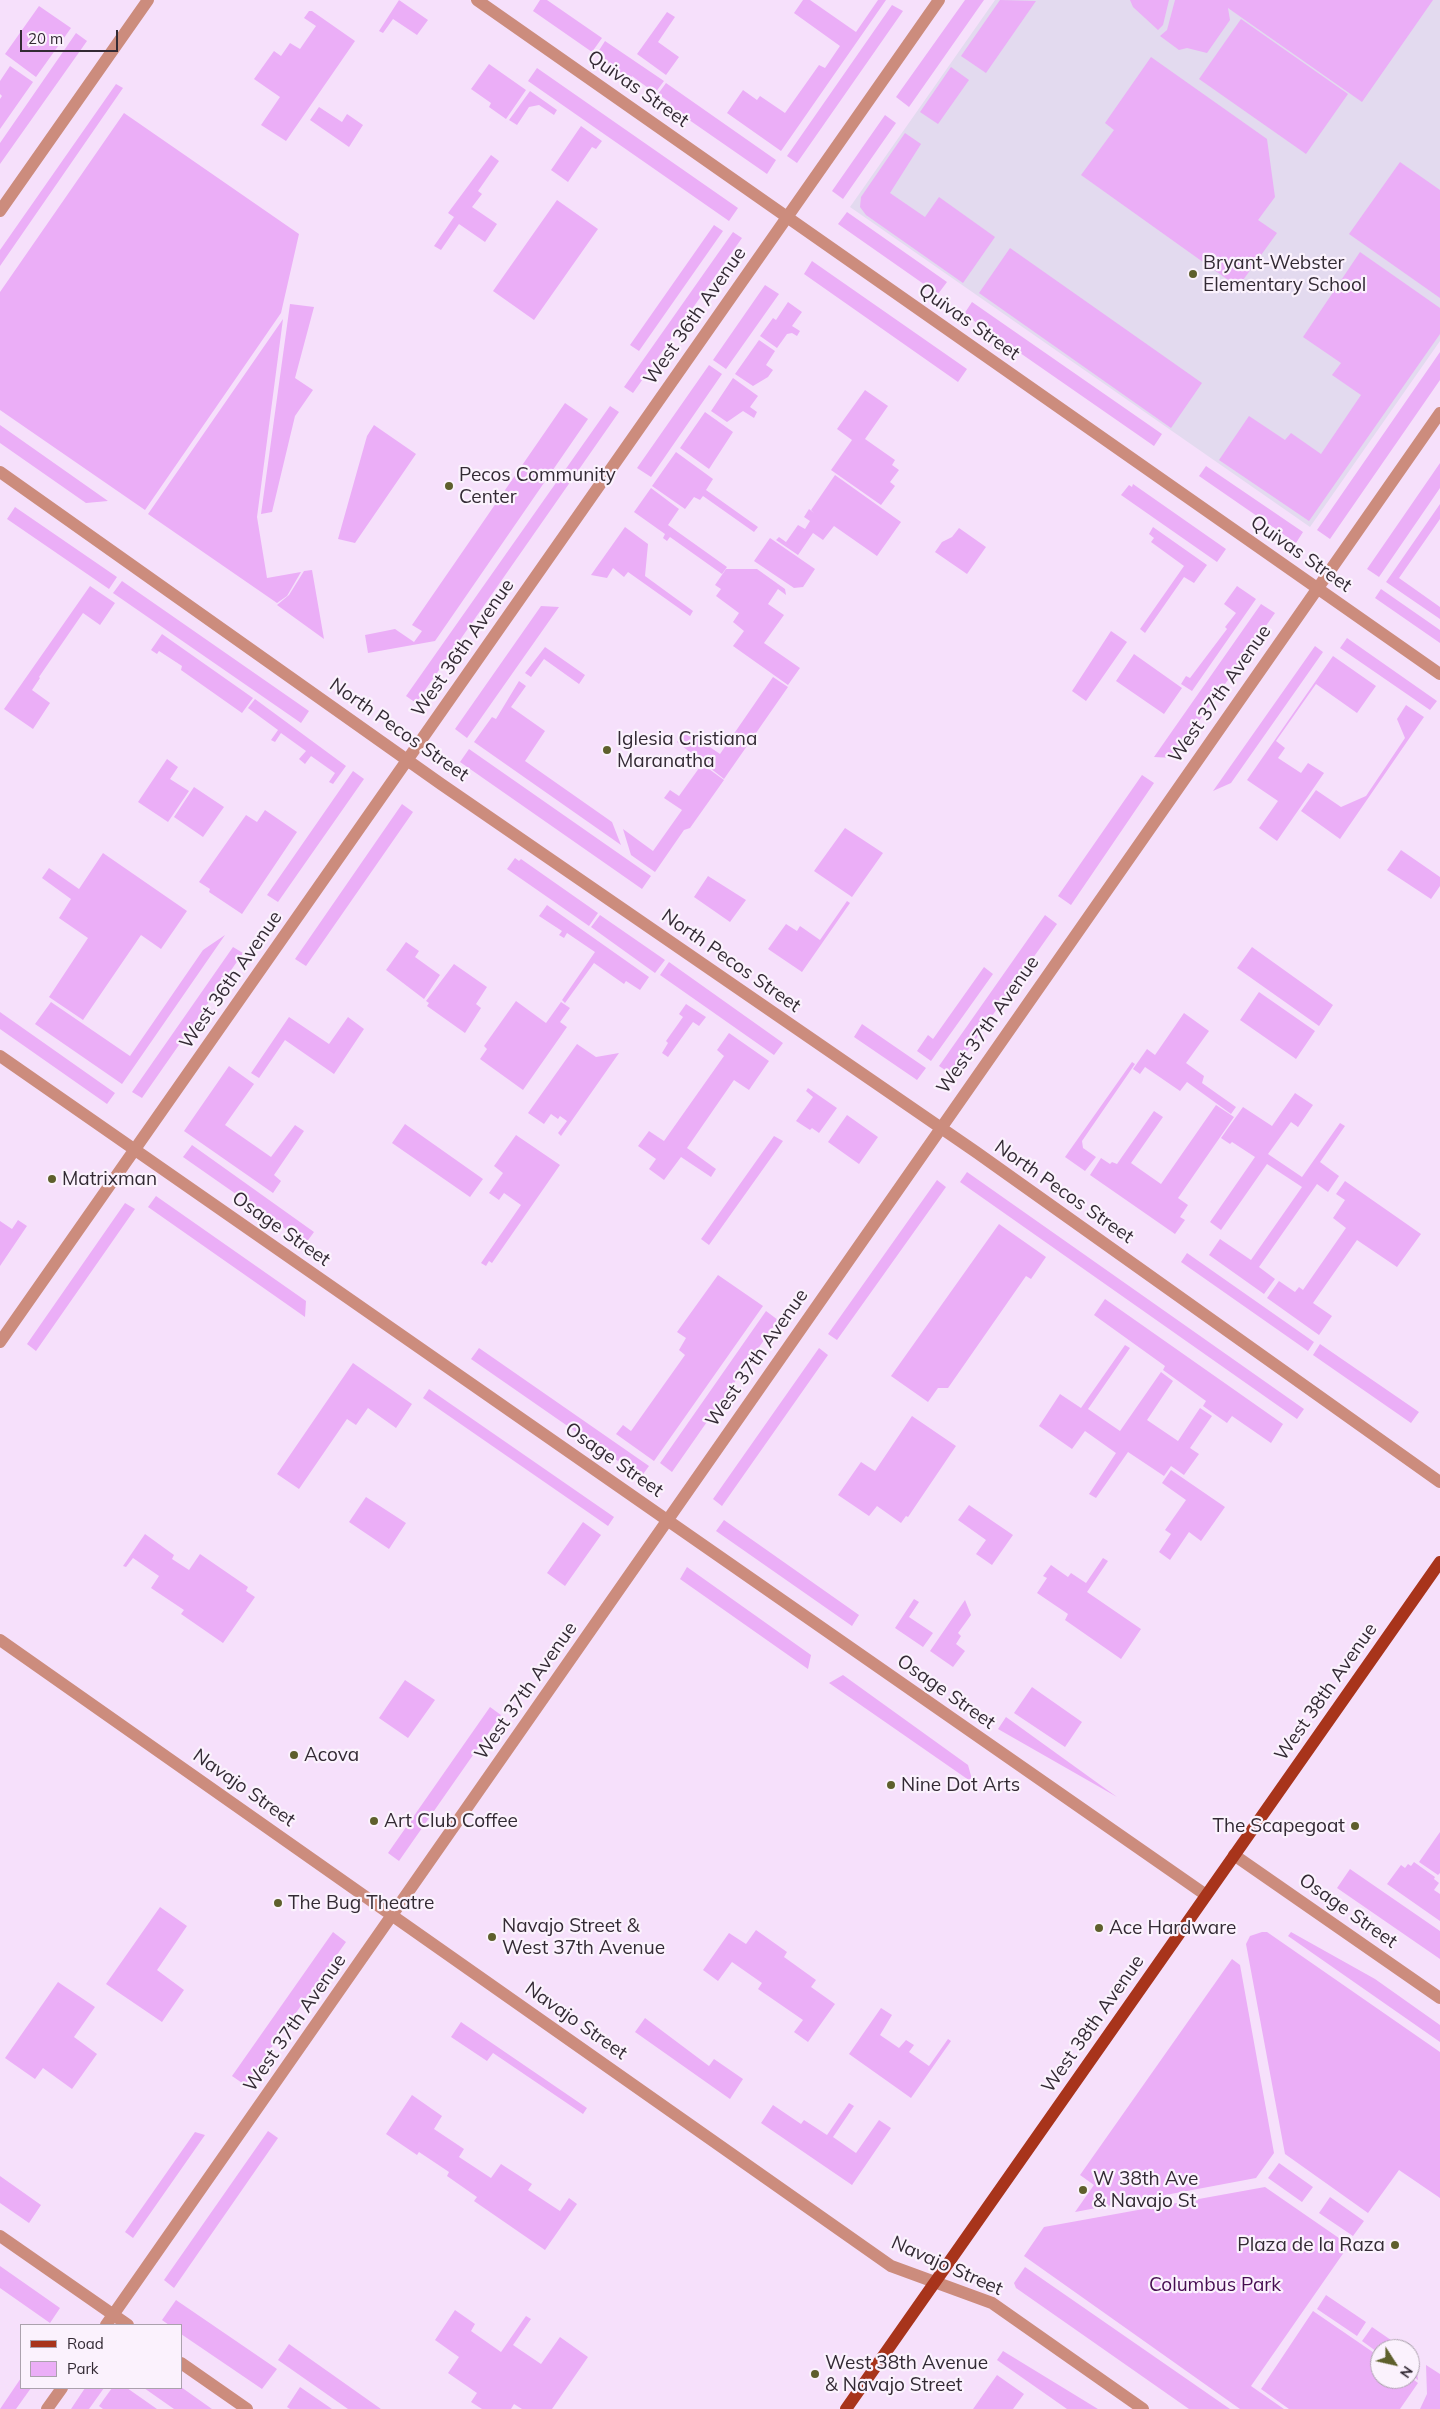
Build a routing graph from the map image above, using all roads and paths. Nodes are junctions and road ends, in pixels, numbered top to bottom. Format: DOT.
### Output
graph roads {
  1 [pos="148,0"];
  2 [pos="477,0"];
  3 [pos="940,0"];
  4 [pos="0,211"];
  5 [pos="787,217"];
  6 [pos="1440,413"];
  7 [pos="0,472"];
  8 [pos="1317,588"];
  9 [pos="1440,674"];
  10 [pos="407,760"];
  11 [pos="0,1056"];
  12 [pos="940,1127"];
  13 [pos="135,1149"];
  14 [pos="0,1342"];
  15 [pos="1440,1482"];
  16 [pos="667,1520"];
  17 [pos="1440,1562"];
  18 [pos="0,1640"];
  19 [pos="1234,1855"];
  20 [pos="1206,1895"];
  21 [pos="393,1916"];
  22 [pos="1440,1998"];
  23 [pos="0,2236"];
  24 [pos="935,2282"];
  25 [pos="109,2320"];
  26 [pos="124,2324"];
  27 [pos="182,2364"];
  28 [pos="61,2389"];
  29 [pos="47,2409"];
  30 [pos="247,2409"];
  31 [pos="846,2409"];
  32 [pos="1143,2409"];
  1 -- 4 [label="street"];
  2 -- 5 [label="street, Quivas Street"];
  3 -- 5 [label="street, West 36th Avenue"];
  5 -- 8 [label="street, Quivas Street"];
  5 -- 10 [label="street, West 36th Avenue"];
  6 -- 8 [label="street, West 37th Avenue"];
  7 -- 10 [label="street, North Pecos Street"];
  8 -- 9 [label="street, Quivas Street"];
  8 -- 12 [label="street, West 37th Avenue"];
  10 -- 12 [label="street, North Pecos Street"];
  10 -- 13 [label="street, West 36th Avenue"];
  11 -- 13 [label="street, Osage Street"];
  12 -- 15 [label="street, North Pecos Street"];
  12 -- 16 [label="street, West 37th Avenue"];
  13 -- 14 [label="street, West 36th Avenue"];
  13 -- 16 [label="street, Osage Street"];
  16 -- 20 [label="street, Osage Street"];
  16 -- 21 [label="street, West 37th Avenue"];
  17 -- 19 [label="main road, West 38th Avenue"];
  18 -- 21 [label="street, Navajo Street"];
  19 -- 20 [label="main road, West 38th Avenue"];
  19 -- 22 [label="street, Osage Street"];
  20 -- 24 [label="main road, West 38th Avenue"];
  21 -- 24 [label="street, Navajo Street"];
  21 -- 25 [label="street, West 37th Avenue"];
  23 -- 25 [label="street"];
  24 -- 31 [label="main road, West 38th Avenue"];
  24 -- 32 [label="street, Navajo Street"];
  25 -- 26 [label="street"];
  27 -- 30 [label="street"];
  28 -- 29 [label="street"];
}
